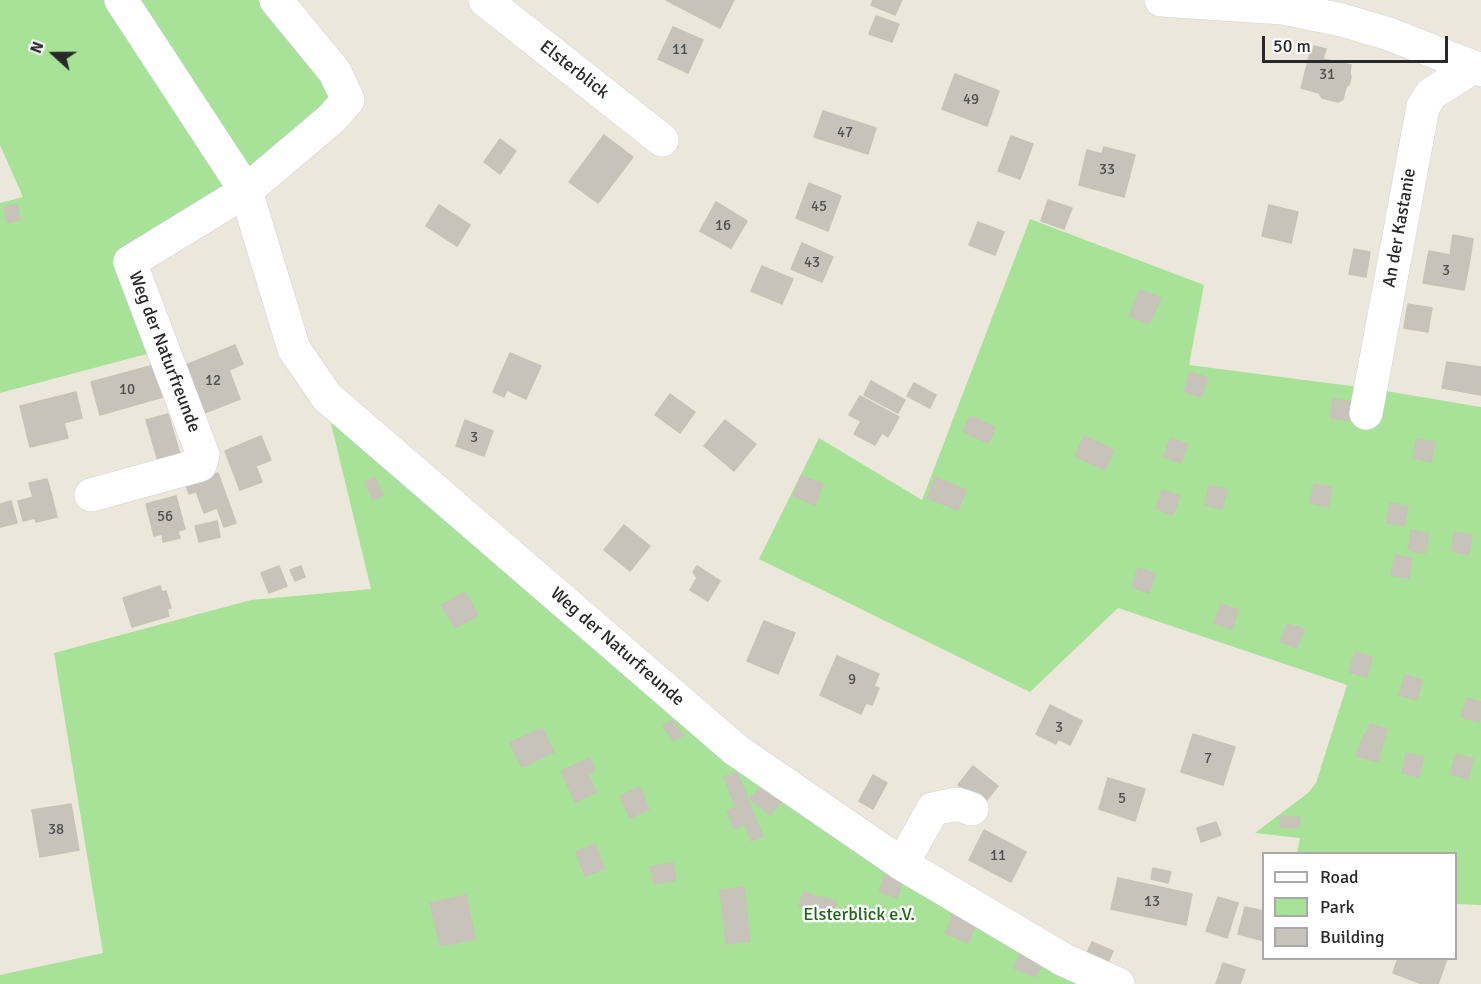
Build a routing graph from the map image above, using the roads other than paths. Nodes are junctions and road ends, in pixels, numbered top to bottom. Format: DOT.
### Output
graph roads {
  1 [pos="121,0"];
  2 [pos="276,0"];
  3 [pos="485,0"];
  4 [pos="1161,0"];
  5 [pos="1343,10"];
  6 [pos="1476,68"];
  7 [pos="662,140"];
  8 [pos="246,191"];
  9 [pos="1366,412"];
  10 [pos="91,495"];
  11 [pos="972,809"];
  12 [pos="903,864"];
  13 [pos="1118,984"];
  1 -- 8 [label="street"];
  2 -- 8 [label="street, Weg der Naturfreunde"];
  3 -- 7 [label="street, Elsterblick"];
  4 -- 5 [label="street"];
  5 -- 6 [label="street"];
  6 -- 9 [label="street, An der Kastanie"];
  8 -- 10 [label="street, Weg der Naturfreunde"];
  8 -- 12 [label="street, Weg der Naturfreunde"];
  11 -- 12 [label="street"];
  12 -- 13 [label="street, Weg der Naturfreunde"];
}
